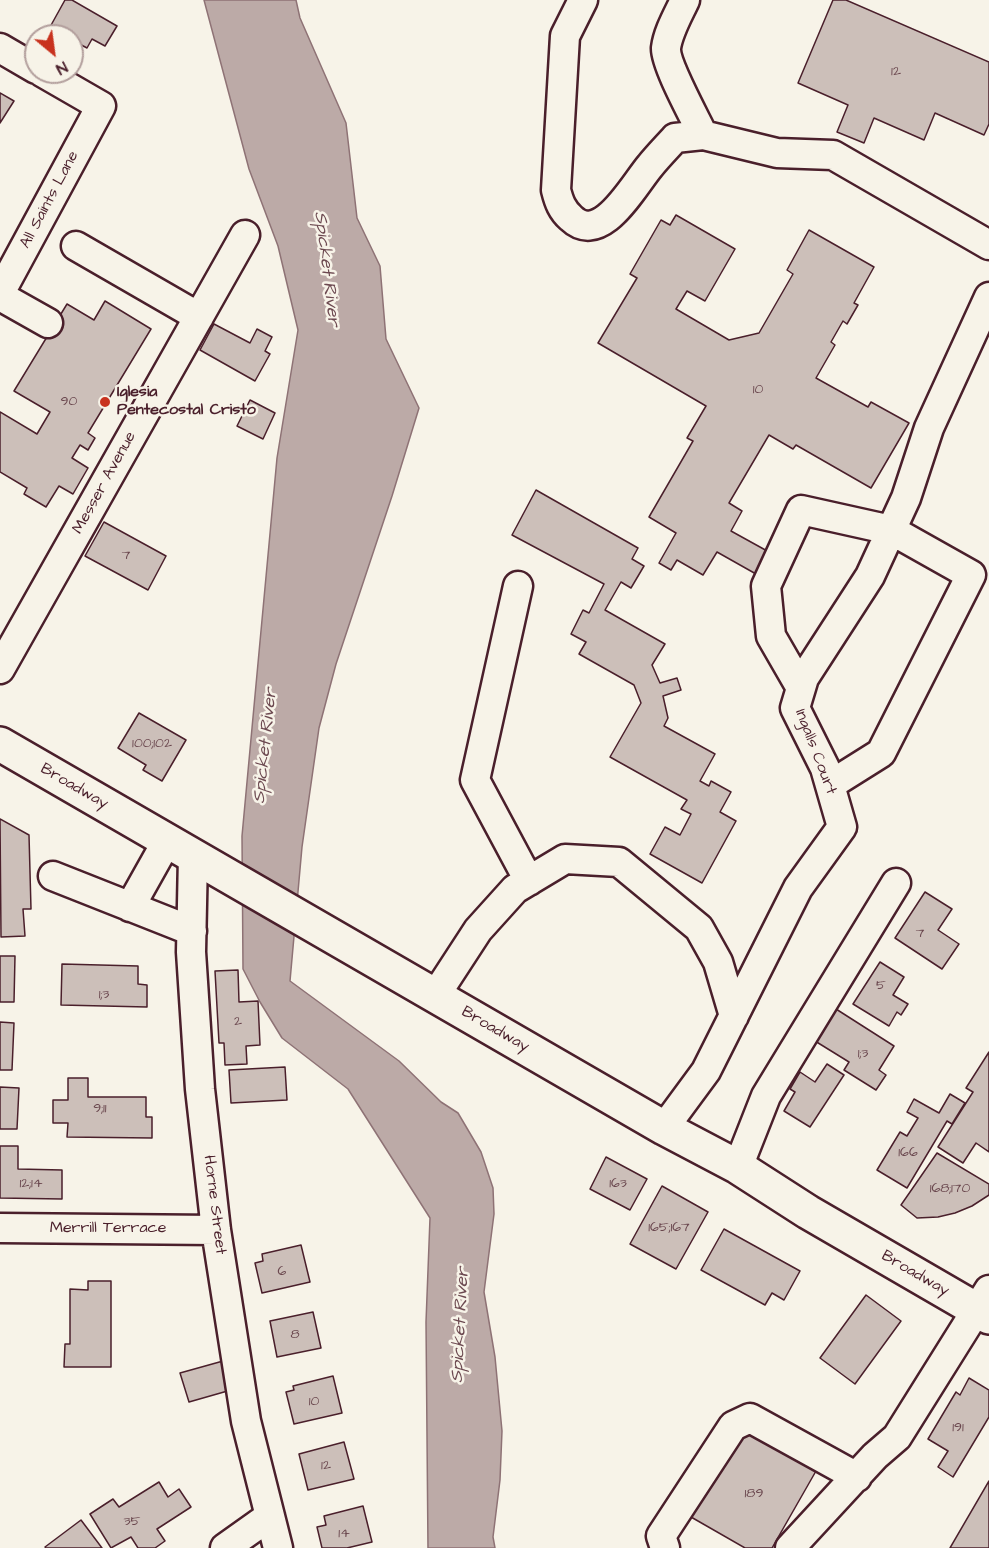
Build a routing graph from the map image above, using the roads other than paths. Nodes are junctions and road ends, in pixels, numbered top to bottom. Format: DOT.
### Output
graph roads {
  1 [pos="583,0"];
  2 [pos="685,0"];
  3 [pos="0,48"];
  4 [pos="24,62"];
  5 [pos="63,84"];
  6 [pos="703,135"];
  7 [pos="245,235"];
  8 [pos="989,245"];
  9 [pos="76,246"];
  10 [pos="0,295"];
  11 [pos="989,297"];
  12 [pos="199,317"];
  13 [pos="48,323"];
  14 [pos="891,530"];
  15 [pos="518,586"];
  16 [pos="0,669"];
  17 [pos="801,688"];
  18 [pos="0,744"];
  19 [pos="830,785"];
  20 [pos="191,855"];
  21 [pos="53,876"];
  22 [pos="529,881"];
  23 [pos="896,883"];
  24 [pos="130,907"];
  25 [pos="192,931"];
  26 [pos="435,996"];
  27 [pos="734,1016"];
  28 [pos="664,1128"];
  29 [pos="738,1167"];
  30 [pos="0,1228"];
  31 [pos="216,1230"];
  32 [pos="985,1306"];
  33 [pos="856,1477"];
  34 [pos="270,1516"];
  35 [pos="225,1548"];
  36 [pos="278,1548"];
  37 [pos="665,1548"];
  38 [pos="790,1548"];
  1 -- 6 [label="street"];
  2 -- 6 [label="street"];
  3 -- 4 [label="street"];
  5 -- 10 [label="street, All Saints Lane"];
  6 -- 8 [label="street"];
  7 -- 12 [label="street, Messer Avenue"];
  9 -- 12 [label="street"];
  10 -- 13 [label="street"];
  11 -- 14 [label="street, Ingalls Court"];
  12 -- 16 [label="street, Messer Avenue"];
  14 -- 17 [label="street, Ingalls Court"];
  14 -- 17 [label="street"];
  14 -- 19 [label="street"];
  15 -- 22 [label="street"];
  17 -- 19 [label="street, Ingalls Court"];
  18 -- 20 [label="main road, Broadway"];
  19 -- 27 [label="street, Ingalls Court"];
  20 -- 24 [label="street"];
  20 -- 25 [label="street, Horne Street"];
  20 -- 26 [label="main road, Broadway"];
  21 -- 24 [label="street"];
  22 -- 26 [label="street"];
  22 -- 27 [label="street"];
  23 -- 29 [label="street"];
  24 -- 25 [label="street"];
  25 -- 31 [label="street, Horne Street"];
  26 -- 28 [label="main road, Broadway"];
  27 -- 28 [label="street, Ingalls Court"];
  28 -- 29 [label="main road, Broadway"];
  29 -- 32 [label="main road, Broadway"];
  30 -- 31 [label="street, Merrill Terrace"];
  31 -- 34 [label="street, Horne Street"];
  32 -- 33 [label="street"];
  33 -- 37 [label="street"];
  33 -- 38 [label="street"];
  34 -- 35 [label="street"];
  34 -- 36 [label="street, Horne Street"];
}
